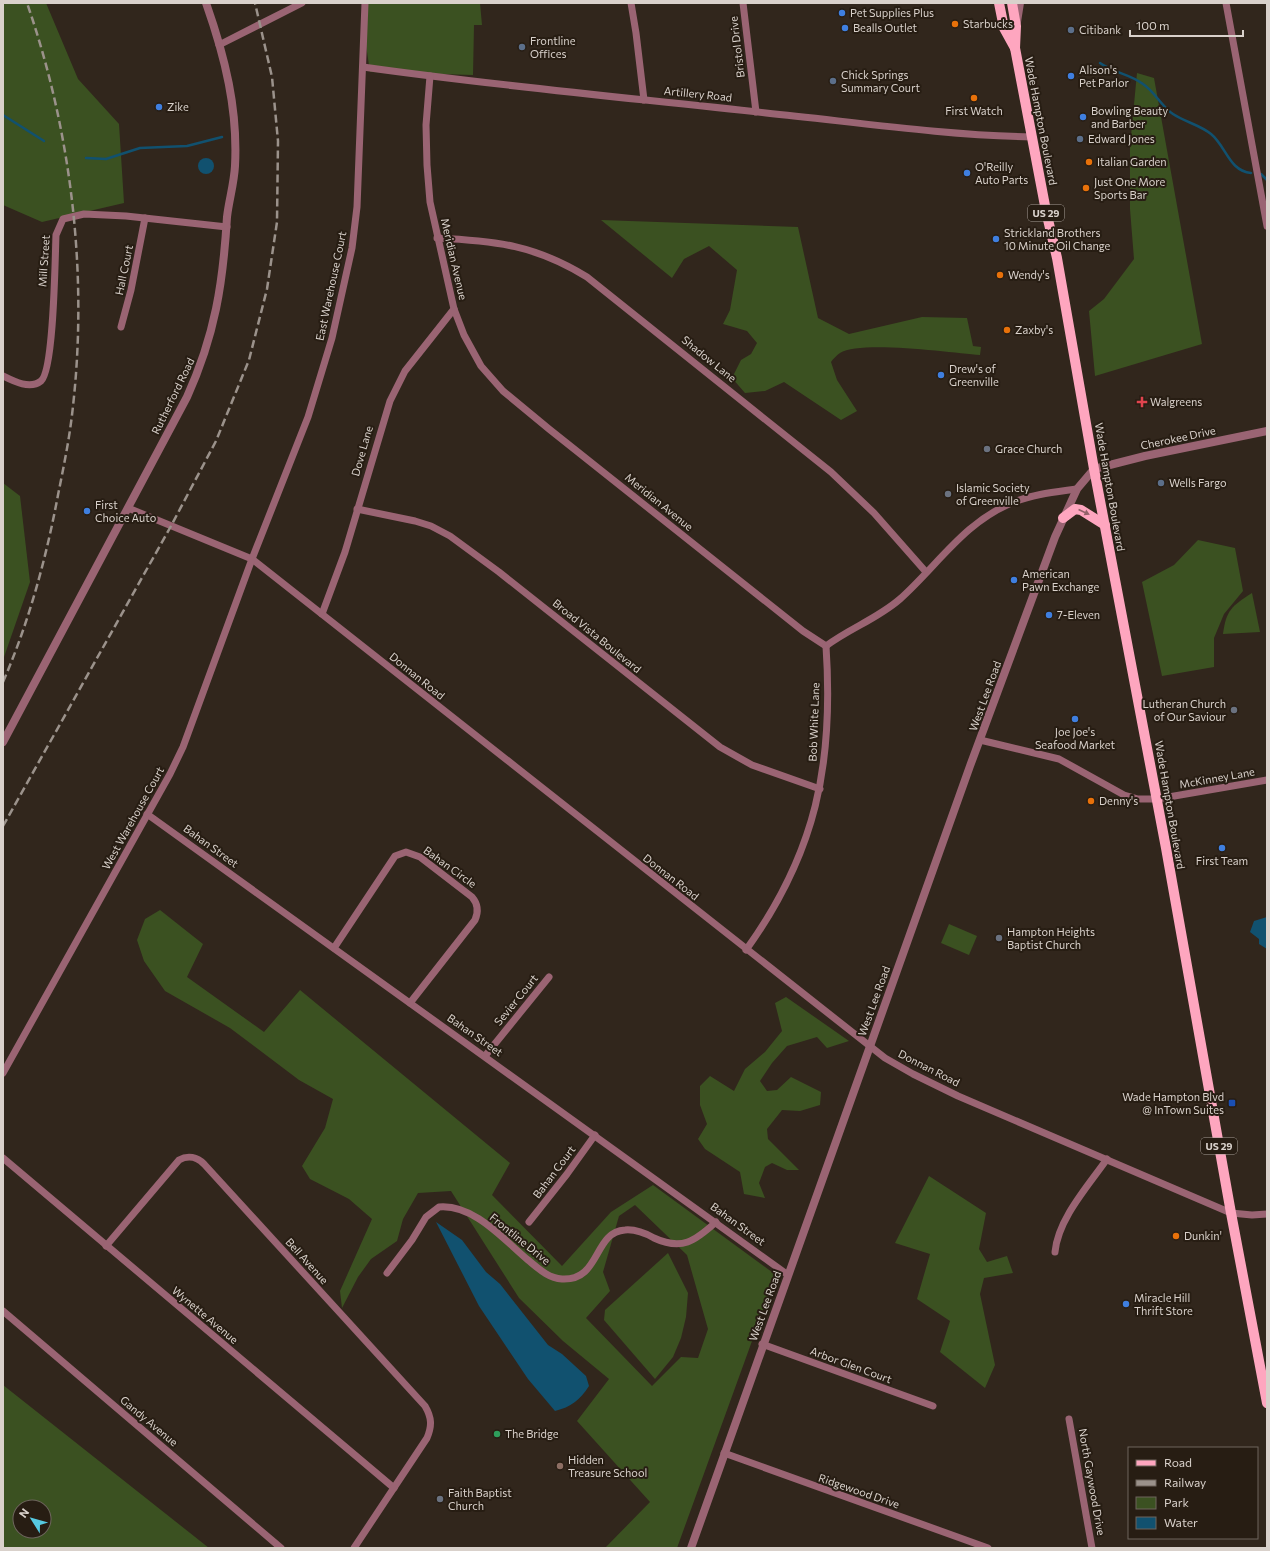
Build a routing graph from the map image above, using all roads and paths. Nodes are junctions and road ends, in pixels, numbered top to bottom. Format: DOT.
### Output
graph roads {
  1 [pos="206,3"];
  2 [pos="302,3"];
  3 [pos="365,3"];
  4 [pos="631,3"];
  5 [pos="743,3"];
  6 [pos="999,3"];
  7 [pos="1012,3"];
  8 [pos="1020,3"];
  9 [pos="1226,3"];
  10 [pos="1016,26"];
  11 [pos="219,45"];
  12 [pos="1015,48"];
  13 [pos="363,67"];
  14 [pos="430,76"];
  15 [pos="644,100"];
  16 [pos="756,112"];
  17 [pos="1032,137"];
  18 [pos="145,218"];
  19 [pos="1267,226"];
  20 [pos="227,227"];
  21 [pos="437,238"];
  22 [pos="454,309"];
  23 [pos="121,327"];
  24 [pos="3,376"];
  25 [pos="1267,431"];
  26 [pos="1094,469"];
  27 [pos="1076,489"];
  28 [pos="128,508"];
  29 [pos="357,509"];
  30 [pos="1063,518"];
  31 [pos="1105,525"];
  32 [pos="252,559"];
  33 [pos="926,572"];
  34 [pos="322,614"];
  35 [pos="826,646"];
  36 [pos="980,740"];
  37 [pos="3,742"];
  38 [pos="1267,780"];
  39 [pos="820,789"];
  40 [pos="1152,799"];
  41 [pos="148,814"];
  42 [pos="334,948"];
  43 [pos="746,950"];
  44 [pos="549,977"];
  45 [pos="410,1003"];
  46 [pos="870,1047"];
  47 [pos="485,1056"];
  48 [pos="3,1073"];
  49 [pos="595,1135"];
  50 [pos="3,1158"];
  51 [pos="1107,1159"];
  52 [pos="1231,1213"];
  53 [pos="1267,1214"];
  54 [pos="529,1222"];
  55 [pos="716,1222"];
  56 [pos="106,1246"];
  57 [pos="1055,1252"];
  58 [pos="387,1273"];
  59 [pos="788,1275"];
  60 [pos="3,1311"];
  61 [pos="762,1344"];
  62 [pos="1267,1402"];
  63 [pos="933,1406"];
  64 [pos="1069,1419"];
  65 [pos="724,1453"];
  66 [pos="394,1488"];
  67 [pos="281,1548"];
  68 [pos="354,1548"];
  69 [pos="691,1548"];
  70 [pos="988,1548"];
  71 [pos="1092,1548"];
  1 -- 11 [label="street, Rutherford Road"];
  2 -- 11 [label="street"];
  3 -- 13 [label="street, East Warehouse Court"];
  4 -- 15 [label="street"];
  5 -- 16 [label="street, Bristol Drive"];
  6 -- 12 [label="main road, Wade Hampton Boulevard / US 29"];
  7 -- 10 [label="main road, Wade Hampton Boulevard / US 29"];
  8 -- 10 [label="street"];
  9 -- 19 [label="street"];
  10 -- 12 [label="main road, Wade Hampton Boulevard / US 29"];
  11 -- 20 [label="street, Rutherford Road"];
  12 -- 17 [label="main road, Wade Hampton Boulevard / US 29"];
  13 -- 14 [label="street, Artillery Road"];
  13 -- 32 [label="street, East Warehouse Court"];
  14 -- 15 [label="street, Artillery Road"];
  14 -- 21 [label="street, Meridian Avenue"];
  15 -- 16 [label="street, Artillery Road"];
  16 -- 17 [label="street, Artillery Road"];
  17 -- 26 [label="main road, Wade Hampton Boulevard / US 29"];
  18 -- 20 [label="street, Mill Street"];
  18 -- 23 [label="street, Hall Court"];
  18 -- 24 [label="street, Mill Street"];
  20 -- 28 [label="street, Rutherford Road"];
  21 -- 22 [label="street, Meridian Avenue"];
  21 -- 33 [label="street, Shadow Lane"];
  22 -- 29 [label="street, Dove Lane"];
  22 -- 35 [label="street, Meridian Avenue"];
  25 -- 26 [label="street, Cherokee Drive"];
  26 -- 27 [label="street, West Lee Road"];
  26 -- 31 [label="main road, Wade Hampton Boulevard / US 29"];
  27 -- 30 [label="street, West Lee Road"];
  27 -- 33 [label="street"];
  28 -- 32 [label="street, Donnan Road"];
  28 -- 37 [label="street, Rutherford Road"];
  29 -- 34 [label="street, Dove Lane"];
  29 -- 39 [label="street, Broad Vista Boulevard"];
  30 -- 31 [label="main road, one-way"];
  30 -- 36 [label="street, West Lee Road"];
  31 -- 40 [label="main road, Wade Hampton Boulevard / US 29"];
  32 -- 34 [label="street, Donnan Road"];
  32 -- 41 [label="street, West Warehouse Court"];
  33 -- 35 [label="street"];
  34 -- 43 [label="street, Donnan Road"];
  35 -- 39 [label="street, Bob White Lane"];
  36 -- 40 [label="street, McKinney Lane"];
  36 -- 46 [label="street, West Lee Road"];
  38 -- 40 [label="street, McKinney Lane"];
  39 -- 43 [label="street, Bob White Lane"];
  40 -- 52 [label="main road, Wade Hampton Boulevard / US 29"];
  41 -- 42 [label="street, Bahan Street"];
  41 -- 48 [label="street, West Warehouse Court"];
  42 -- 45 [label="street, Bahan Street"];
  42 -- 45 [label="street, Bahan Circle"];
  43 -- 46 [label="street, Donnan Road"];
  44 -- 47 [label="street, Sevier Court"];
  45 -- 47 [label="street, Bahan Street"];
  46 -- 51 [label="street, Donnan Road"];
  46 -- 59 [label="street, West Lee Road"];
  47 -- 49 [label="street, Bahan Street"];
  49 -- 54 [label="street, Bahan Court"];
  49 -- 55 [label="street, Bahan Street"];
  50 -- 56 [label="street, Wynette Avenue"];
  51 -- 52 [label="street, Donnan Road"];
  51 -- 57 [label="street"];
  52 -- 53 [label="street, Donnan Road"];
  52 -- 62 [label="main road, Wade Hampton Boulevard / US 29"];
  55 -- 58 [label="street, Frontline Drive"];
  55 -- 59 [label="street, Bahan Street"];
  56 -- 66 [label="street, Wynette Avenue"];
  56 -- 66 [label="street, Bell Avenue"];
  59 -- 61 [label="street, West Lee Road"];
  60 -- 67 [label="street, Gandy Avenue"];
  61 -- 63 [label="street, Arbor Glen Court"];
  61 -- 65 [label="street, West Lee Road"];
  64 -- 71 [label="street, North Gaywood Drive"];
  65 -- 69 [label="street, West Lee Road"];
  65 -- 70 [label="street, Ridgewood Drive"];
  66 -- 68 [label="street"];
}
